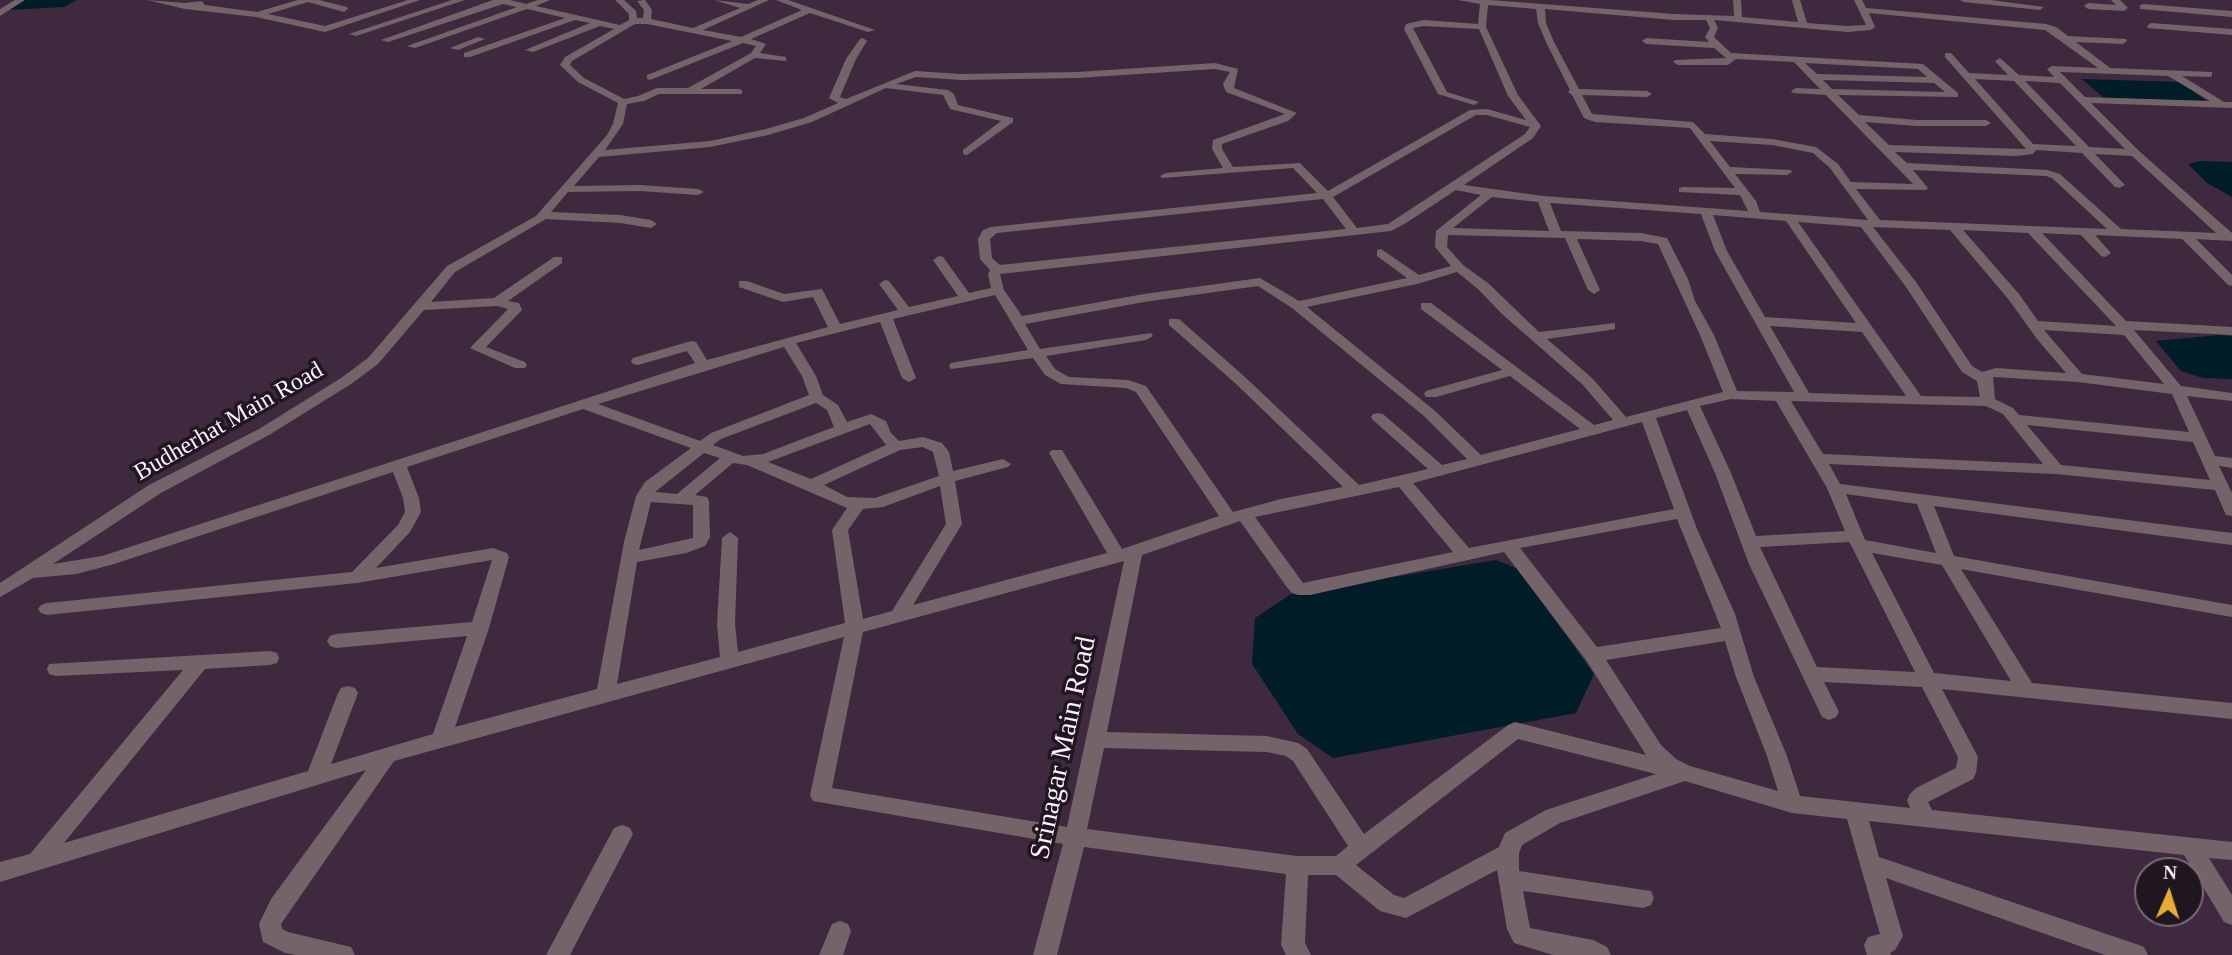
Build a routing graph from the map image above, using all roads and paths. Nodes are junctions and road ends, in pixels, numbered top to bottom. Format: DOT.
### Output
graph roads {
  1 [pos="21,0"];
  2 [pos="151,0"];
  3 [pos="214,0"];
  4 [pos="307,0"];
  5 [pos="416,0"];
  6 [pos="461,0"];
  7 [pos="502,0"];
  8 [pos="546,0"];
  9 [pos="642,0"];
  10 [pos="718,0"];
  11 [pos="765,0"];
  12 [pos="780,0"];
  13 [pos="1462,0"];
  14 [pos="1737,0"];
  15 [pos="1796,0"];
  16 [pos="1964,0"];
  17 [pos="2115,0"];
  18 [pos="2194,0"];
  19 [pos="1476,1"];
  20 [pos="622,2"];
  21 [pos="1861,5"];
  22 [pos="192,6"];
  23 [pos="526,6"];
  24 [pos="1540,6"];
  25 [pos="2088,6"];
  26 [pos="748,7"];
  27 [pos="2143,7"];
  28 [pos="344,9"];
  29 [pos="807,11"];
  30 [pos="2208,12"];
  31 [pos="0,13"];
  32 [pos="556,13"];
  33 [pos="256,14"];
  34 [pos="2232,14"];
  35 [pos="576,17"];
  36 [pos="1709,17"];
  37 [pos="1738,19"];
  38 [pos="600,23"];
  39 [pos="635,23"];
  40 [pos="2010,23"];
  41 [pos="1803,25"];
  42 [pos="2151,26"];
  43 [pos="1482,27"];
  44 [pos="695,30"];
  45 [pos="871,30"];
  46 [pos="2053,30"];
  47 [pos="2232,32"];
  48 [pos="353,34"];
  49 [pos="2019,38"];
  50 [pos="2066,39"];
  51 [pos="385,40"];
  52 [pos="742,40"];
  53 [pos="863,41"];
  54 [pos="1646,41"];
  55 [pos="2123,41"];
  56 [pos="1714,45"];
  57 [pos="412,46"];
  58 [pos="455,48"];
  59 [pos="530,50"];
  60 [pos="467,55"];
  61 [pos="754,55"];
  62 [pos="1948,55"];
  63 [pos="1731,58"];
  64 [pos="783,59"];
  65 [pos="1798,61"];
  66 [pos="2000,61"];
  67 [pos="1678,62"];
  68 [pos="1857,63"];
  69 [pos="2107,70"];
  70 [pos="2170,72"];
  71 [pos="2209,74"];
  72 [pos="1969,76"];
  73 [pos="650,77"];
  74 [pos="1813,77"];
  75 [pos="2018,78"];
  76 [pos="1875,79"];
  77 [pos="1939,80"];
  78 [pos="2062,80"];
  79 [pos="886,85"];
  80 [pos="691,90"];
  81 [pos="1796,91"];
  82 [pos="739,92"];
  83 [pos="1573,92"];
  84 [pos="1828,92"];
  85 [pos="1647,94"];
  86 [pos="1892,94"];
  87 [pos="2081,100"];
  88 [pos="623,102"];
  89 [pos="1474,102"];
  90 [pos="848,103"];
  91 [pos="2227,105"];
  92 [pos="2232,111"];
  93 [pos="1854,118"];
  94 [pos="1986,123"];
  95 [pos="1536,126"];
  96 [pos="1746,130"];
  97 [pos="1703,137"];
  98 [pos="1755,141"];
  99 [pos="2032,147"];
  100 [pos="1886,148"];
  101 [pos="2084,150"];
  102 [pos="967,152"];
  103 [pos="2135,153"];
  104 [pos="596,154"];
  105 [pos="1767,157"];
  106 [pos="1904,166"];
  107 [pos="1230,170"];
  108 [pos="1727,170"];
  109 [pos="1787,172"];
  110 [pos="1166,176"];
  111 [pos="1848,185"];
  112 [pos="2119,185"];
  113 [pos="1454,186"];
  114 [pos="565,189"];
  115 [pos="1682,190"];
  116 [pos="698,192"];
  117 [pos="1743,192"];
  118 [pos="1490,193"];
  119 [pos="1326,195"];
  120 [pos="1543,199"];
  121 [pos="1705,211"];
  122 [pos="549,215"];
  123 [pos="1755,215"];
  124 [pos="1789,217"];
  125 [pos="1870,223"];
  126 [pos="651,224"];
  127 [pos="1656,225"];
  128 [pos="1952,225"];
  129 [pos="2031,229"];
  130 [pos="1441,231"];
  131 [pos="2084,231"];
  132 [pos="1354,232"];
  133 [pos="1555,232"];
  134 [pos="2117,232"];
  135 [pos="2185,235"];
  136 [pos="1570,236"];
  137 [pos="2230,237"];
  138 [pos="1381,253"];
  139 [pos="2105,253"];
  140 [pos="558,260"];
  141 [pos="939,260"];
  142 [pos="1459,268"];
  143 [pos="997,270"];
  144 [pos="1416,281"];
  145 [pos="2232,282"];
  146 [pos="743,284"];
  147 [pos="885,284"];
  148 [pos="998,290"];
  149 [pos="1594,290"];
  150 [pos="966,298"];
  151 [pos="497,302"];
  152 [pos="1297,305"];
  153 [pos="421,306"];
  154 [pos="1426,306"];
  155 [pos="906,312"];
  156 [pos="885,317"];
  157 [pos="1017,321"];
  158 [pos="1762,321"];
  159 [pos="1174,322"];
  160 [pos="2035,325"];
  161 [pos="1610,326"];
  162 [pos="1864,328"];
  163 [pos="2125,328"];
  164 [pos="836,329"];
  165 [pos="2232,331"];
  166 [pos="1146,335"];
  167 [pos="1537,336"];
  168 [pos="788,342"];
  169 [pos="1038,354"];
  170 [pos="638,361"];
  171 [pos="520,365"];
  172 [pos="703,366"];
  173 [pos="956,366"];
  174 [pos="1512,371"];
  175 [pos="2078,378"];
  176 [pos="909,379"];
  177 [pos="1983,379"];
  178 [pos="2178,392"];
  179 [pos="1431,394"];
  180 [pos="1731,395"];
  181 [pos="1781,396"];
  182 [pos="817,397"];
  183 [pos="1804,397"];
  184 [pos="2232,397"];
  185 [pos="1916,400"];
  186 [pos="1988,401"];
  187 [pos="1691,403"];
  188 [pos="587,405"];
  189 [pos="1647,414"];
  190 [pos="1378,417"];
  191 [pos="2015,419"];
  192 [pos="1622,421"];
  193 [pos="843,429"];
  194 [pos="1590,429"];
  195 [pos="2199,438"];
  196 [pos="701,446"];
  197 [pos="896,446"];
  198 [pos="1057,453"];
  199 [pos="731,457"];
  200 [pos="1819,458"];
  201 [pos="2209,460"];
  202 [pos="751,461"];
  203 [pos="1478,461"];
  204 [pos="2232,463"];
  205 [pos="398,464"];
  206 [pos="1003,464"];
  207 [pos="2056,469"];
  208 [pos="1440,471"];
  209 [pos="947,478"];
  210 [pos="1402,481"];
  211 [pos="811,485"];
  212 [pos="2220,486"];
  213 [pos="1835,488"];
  214 [pos="1354,489"];
  215 [pos="644,496"];
  216 [pos="682,498"];
  217 [pos="1924,500"];
  218 [pos="859,504"];
  219 [pos="2232,511"];
  220 [pos="1683,513"];
  221 [pos="1238,517"];
  222 [pos="730,538"];
  223 [pos="2232,539"];
  224 [pos="1857,541"];
  225 [pos="1749,542"];
  226 [pos="1508,545"];
  227 [pos="1464,554"];
  228 [pos="1126,555"];
  229 [pos="631,557"];
  230 [pos="1948,562"];
  231 [pos="31,572"];
  232 [pos="357,577"];
  233 [pos="0,591"];
  234 [pos="47,609"];
  235 [pos="2232,611"];
  236 [pos="897,617"];
  237 [pos="480,628"];
  238 [pos="855,628"];
  239 [pos="1732,633"];
  240 [pos="336,641"];
  241 [pos="1593,655"];
  242 [pos="270,658"];
  243 [pos="200,662"];
  244 [pos="730,662"];
  245 [pos="56,670"];
  246 [pos="1811,674"];
  247 [pos="1929,680"];
  248 [pos="2027,691"];
  249 [pos="348,693"];
  250 [pos="606,694"];
  251 [pos="2232,711"];
  252 [pos="1829,712"];
  253 [pos="441,739"];
  254 [pos="1095,740"];
  255 [pos="387,756"];
  256 [pos="1685,774"];
  257 [pos="315,778"];
  258 [pos="1792,804"];
  259 [pos="1855,811"];
  260 [pos="1925,818"];
  261 [pos="622,834"];
  262 [pos="1075,837"];
  263 [pos="2190,846"];
  264 [pos="1362,849"];
  265 [pos="2232,851"];
  266 [pos="1508,853"];
  267 [pos="35,862"];
  268 [pos="1870,863"];
  269 [pos="1340,865"];
  270 [pos="1297,866"];
  271 [pos="0,872"];
  272 [pos="1510,878"];
  273 [pos="1643,898"];
  274 [pos="2232,915"];
  275 [pos="840,930"];
  276 [pos="343,955"];
  277 [pos="558,955"];
  278 [pos="831,955"];
  279 [pos="1045,955"];
  280 [pos="1299,955"];
  281 [pos="1599,955"];
  282 [pos="1879,955"];
  283 [pos="2136,955"];
  1 -- 31 [label="street"];
  2 -- 22 [label="street"];
  3 -- 22 [label="street"];
  4 -- 28 [label="street"];
  4 -- 33 [label="street"];
  5 -- 33 [label="street"];
  6 -- 48 [label="street"];
  7 -- 23 [label="street"];
  7 -- 51 [label="street"];
  8 -- 23 [label="street"];
  9 -- 20 [label="street"];
  9 -- 39 [label="street"];
  10 -- 26 [label="street"];
  11 -- 26 [label="street"];
  12 -- 29 [label="street"];
  13 -- 19 [label="street"];
  14 -- 37 [label="street"];
  15 -- 41 [label="street"];
  16 -- 46 [label="street"];
  17 -- 25 [label="street"];
  18 -- 30 [label="street"];
  19 -- 24 [label="street"];
  19 -- 43 [label="street"];
  20 -- 39 [label="street"];
  21 -- 40 [label="street"];
  21 -- 41 [label="street"];
  22 -- 33 [label="street"];
  23 -- 32 [label="street"];
  23 -- 57 [label="street"];
  24 -- 36 [label="street"];
  24 -- 83 [label="street"];
  26 -- 44 [label="street"];
  27 -- 30 [label="street"];
  29 -- 45 [label="street"];
  29 -- 52 [label="street"];
  30 -- 34 [label="street"];
  30 -- 47 [label="street"];
  32 -- 35 [label="street"];
  32 -- 58 [label="street"];
  35 -- 38 [label="street"];
  35 -- 60 [label="street"];
  36 -- 37 [label="street"];
  36 -- 56 [label="street"];
  37 -- 41 [label="street"];
  38 -- 39 [label="street"];
  38 -- 59 [label="street"];
  39 -- 44 [label="street"];
  39 -- 88 [label="street"];
  40 -- 46 [label="street"];
  40 -- 49 [label="street"];
  42 -- 47 [label="street"];
  43 -- 89 [label="street"];
  43 -- 95 [label="street"];
  44 -- 52 [label="street"];
  46 -- 50 [label="street"];
  50 -- 55 [label="street"];
  50 -- 69 [label="street"];
  52 -- 61 [label="street"];
  52 -- 73 [label="street"];
  53 -- 90 [label="street"];
  54 -- 56 [label="street"];
  56 -- 63 [label="street"];
  61 -- 64 [label="street"];
  61 -- 80 [label="street"];
  62 -- 72 [label="street"];
  63 -- 65 [label="street"];
  63 -- 67 [label="street"];
  65 -- 68 [label="street"];
  65 -- 74 [label="street"];
  66 -- 75 [label="street"];
  68 -- 76 [label="street"];
  68 -- 77 [label="street"];
  69 -- 70 [label="street"];
  69 -- 78 [label="street"];
  70 -- 71 [label="street"];
  70 -- 91 [label="street"];
  72 -- 75 [label="street"];
  72 -- 99 [label="street"];
  74 -- 76 [label="street"];
  74 -- 84 [label="street"];
  75 -- 78 [label="street"];
  75 -- 101 [label="street"];
  76 -- 77 [label="street"];
  76 -- 86 [label="street"];
  77 -- 86 [label="street"];
  78 -- 87 [label="street"];
  79 -- 90 [label="street"];
  79 -- 102 [label="street"];
  79 -- 107 [label="street"];
  80 -- 82 [label="street"];
  80 -- 88 [label="street"];
  81 -- 84 [label="street"];
  83 -- 85 [label="street"];
  83 -- 97 [label="street"];
  84 -- 86 [label="street"];
  84 -- 93 [label="street"];
  87 -- 91 [label="street"];
  87 -- 103 [label="street"];
  88 -- 104 [label="street, Budherhat Main Road"];
  90 -- 104 [label="street"];
  91 -- 92 [label="street"];
  93 -- 94 [label="street"];
  93 -- 100 [label="street"];
  95 -- 113 [label="street"];
  95 -- 119 [label="street"];
  96 -- 98 [label="street"];
  97 -- 98 [label="street"];
  97 -- 108 [label="street"];
  98 -- 105 [label="street"];
  98 -- 111 [label="street"];
  99 -- 100 [label="street"];
  99 -- 101 [label="street"];
  100 -- 106 [label="street"];
  101 -- 103 [label="street"];
  101 -- 112 [label="street"];
  103 -- 137 [label="street"];
  104 -- 114 [label="street, Budherhat Main Road"];
  106 -- 111 [label="street"];
  106 -- 134 [label="street"];
  107 -- 110 [label="street"];
  107 -- 119 [label="street"];
  108 -- 109 [label="street"];
  108 -- 117 [label="street"];
  111 -- 125 [label="street"];
  113 -- 118 [label="street"];
  113 -- 132 [label="street"];
  114 -- 116 [label="street"];
  114 -- 122 [label="street, Budherhat Main Road"];
  115 -- 117 [label="street"];
  117 -- 123 [label="street"];
  118 -- 120 [label="street"];
  118 -- 130 [label="street"];
  119 -- 132 [label="street"];
  119 -- 143 [label="street"];
  120 -- 127 [label="street"];
  120 -- 133 [label="street"];
  121 -- 123 [label="street"];
  121 -- 127 [label="street"];
  121 -- 158 [label="street"];
  122 -- 126 [label="street"];
  122 -- 153 [label="street, Budherhat Main Road"];
  123 -- 124 [label="street"];
  124 -- 125 [label="street"];
  124 -- 162 [label="street"];
  125 -- 128 [label="street"];
  125 -- 177 [label="street"];
  127 -- 136 [label="street"];
  127 -- 180 [label="street"];
  128 -- 129 [label="street"];
  128 -- 160 [label="street"];
  129 -- 131 [label="street"];
  129 -- 163 [label="street"];
  130 -- 136 [label="street"];
  130 -- 142 [label="street"];
  131 -- 134 [label="street"];
  131 -- 139 [label="street"];
  132 -- 143 [label="street"];
  134 -- 135 [label="street"];
  135 -- 137 [label="street"];
  135 -- 145 [label="street"];
  136 -- 149 [label="street"];
  138 -- 144 [label="street"];
  140 -- 151 [label="street"];
  141 -- 150 [label="street"];
  142 -- 144 [label="street"];
  142 -- 167 [label="street"];
  143 -- 148 [label="street"];
  144 -- 152 [label="street"];
  146 -- 164 [label="street"];
  147 -- 155 [label="street"];
  148 -- 150 [label="street"];
  148 -- 157 [label="street"];
  150 -- 155 [label="street"];
  151 -- 153 [label="street"];
  151 -- 171 [label="street"];
  152 -- 157 [label="street"];
  152 -- 203 [label="street"];
  153 -- 231 [label="street, Budherhat Main Road"];
  154 -- 174 [label="street"];
  155 -- 156 [label="street"];
  156 -- 164 [label="street"];
  156 -- 176 [label="street"];
  157 -- 169 [label="street"];
  158 -- 162 [label="street"];
  158 -- 183 [label="street"];
  159 -- 214 [label="street"];
  160 -- 163 [label="street"];
  160 -- 175 [label="street"];
  161 -- 167 [label="street"];
  162 -- 185 [label="street"];
  163 -- 165 [label="street"];
  163 -- 178 [label="street"];
  164 -- 168 [label="street"];
  166 -- 169 [label="street"];
  167 -- 192 [label="street"];
  168 -- 172 [label="street"];
  168 -- 182 [label="street"];
  169 -- 173 [label="street"];
  169 -- 221 [label="street"];
  170 -- 172 [label="street"];
  172 -- 188 [label="street"];
  174 -- 179 [label="street"];
  174 -- 194 [label="street"];
  175 -- 177 [label="street"];
  175 -- 178 [label="street"];
  177 -- 186 [label="street"];
  178 -- 184 [label="street"];
  178 -- 195 [label="street"];
  180 -- 181 [label="street"];
  180 -- 187 [label="street"];
  181 -- 183 [label="street"];
  181 -- 200 [label="street"];
  182 -- 193 [label="street"];
  182 -- 196 [label="street"];
  183 -- 185 [label="street"];
  185 -- 186 [label="street"];
  186 -- 191 [label="street"];
  187 -- 189 [label="street"];
  187 -- 225 [label="street"];
  188 -- 196 [label="street"];
  188 -- 205 [label="street"];
  189 -- 192 [label="street"];
  189 -- 220 [label="street"];
  190 -- 208 [label="street"];
  191 -- 195 [label="street"];
  191 -- 207 [label="street"];
  192 -- 194 [label="street"];
  193 -- 197 [label="street"];
  193 -- 202 [label="street"];
  194 -- 203 [label="street"];
  195 -- 201 [label="street"];
  196 -- 199 [label="street"];
  196 -- 215 [label="street"];
  197 -- 209 [label="street"];
  197 -- 211 [label="street"];
  198 -- 228 [label="street"];
  199 -- 202 [label="street"];
  199 -- 216 [label="street"];
  200 -- 207 [label="street"];
  200 -- 213 [label="street"];
  201 -- 204 [label="street"];
  201 -- 212 [label="street"];
  202 -- 211 [label="street"];
  203 -- 208 [label="street"];
  205 -- 231 [label="street"];
  205 -- 232 [label="street"];
  206 -- 209 [label="street"];
  207 -- 212 [label="street"];
  208 -- 210 [label="street"];
  209 -- 218 [label="street"];
  209 -- 236 [label="street"];
  210 -- 214 [label="street"];
  210 -- 227 [label="street"];
  211 -- 218 [label="street"];
  212 -- 219 [label="street"];
  213 -- 217 [label="street"];
  213 -- 224 [label="street"];
  214 -- 221 [label="street"];
  215 -- 216 [label="street"];
  215 -- 229 [label="street"];
  216 -- 229 [label="street"];
  217 -- 223 [label="street"];
  217 -- 230 [label="street"];
  218 -- 238 [label="street"];
  220 -- 226 [label="street"];
  220 -- 239 [label="street"];
  221 -- 227 [label="street"];
  221 -- 228 [label="street"];
  222 -- 244 [label="street"];
  224 -- 225 [label="street"];
  224 -- 230 [label="street"];
  224 -- 247 [label="street"];
  225 -- 246 [label="street"];
  226 -- 227 [label="street"];
  226 -- 241 [label="street"];
  228 -- 236 [label="street"];
  228 -- 254 [label="street, Srinagar Main Road"];
  229 -- 250 [label="street"];
  230 -- 235 [label="street"];
  230 -- 248 [label="street"];
  231 -- 233 [label="street, Budherhat Main Road"];
  232 -- 234 [label="street"];
  232 -- 237 [label="street"];
  236 -- 238 [label="street"];
  237 -- 240 [label="street"];
  237 -- 253 [label="street"];
  238 -- 244 [label="street"];
  238 -- 262 [label="street"];
  239 -- 241 [label="street"];
  239 -- 258 [label="street"];
  241 -- 256 [label="street"];
  242 -- 243 [label="street"];
  243 -- 245 [label="street"];
  243 -- 267 [label="street"];
  244 -- 250 [label="street"];
  246 -- 247 [label="street"];
  246 -- 252 [label="street"];
  247 -- 248 [label="street"];
  247 -- 260 [label="street"];
  248 -- 251 [label="street"];
  249 -- 257 [label="street"];
  250 -- 253 [label="street"];
  253 -- 255 [label="street"];
  254 -- 262 [label="street, Srinagar Main Road"];
  254 -- 264 [label="street"];
  255 -- 257 [label="street"];
  255 -- 276 [label="street"];
  256 -- 258 [label="street"];
  256 -- 264 [label="street"];
  256 -- 266 [label="street"];
  257 -- 267 [label="street"];
  258 -- 259 [label="street"];
  259 -- 260 [label="street"];
  259 -- 268 [label="street"];
  260 -- 263 [label="street"];
  261 -- 277 [label="street"];
  262 -- 270 [label="street"];
  262 -- 279 [label="street, Srinagar Main Road"];
  263 -- 265 [label="street"];
  263 -- 274 [label="street"];
  264 -- 269 [label="street"];
  266 -- 269 [label="street"];
  266 -- 272 [label="street"];
  267 -- 271 [label="street"];
  268 -- 282 [label="street"];
  268 -- 283 [label="street"];
  269 -- 270 [label="street"];
  270 -- 280 [label="street"];
  272 -- 273 [label="street"];
  272 -- 281 [label="street"];
  275 -- 278 [label="street"];
}
